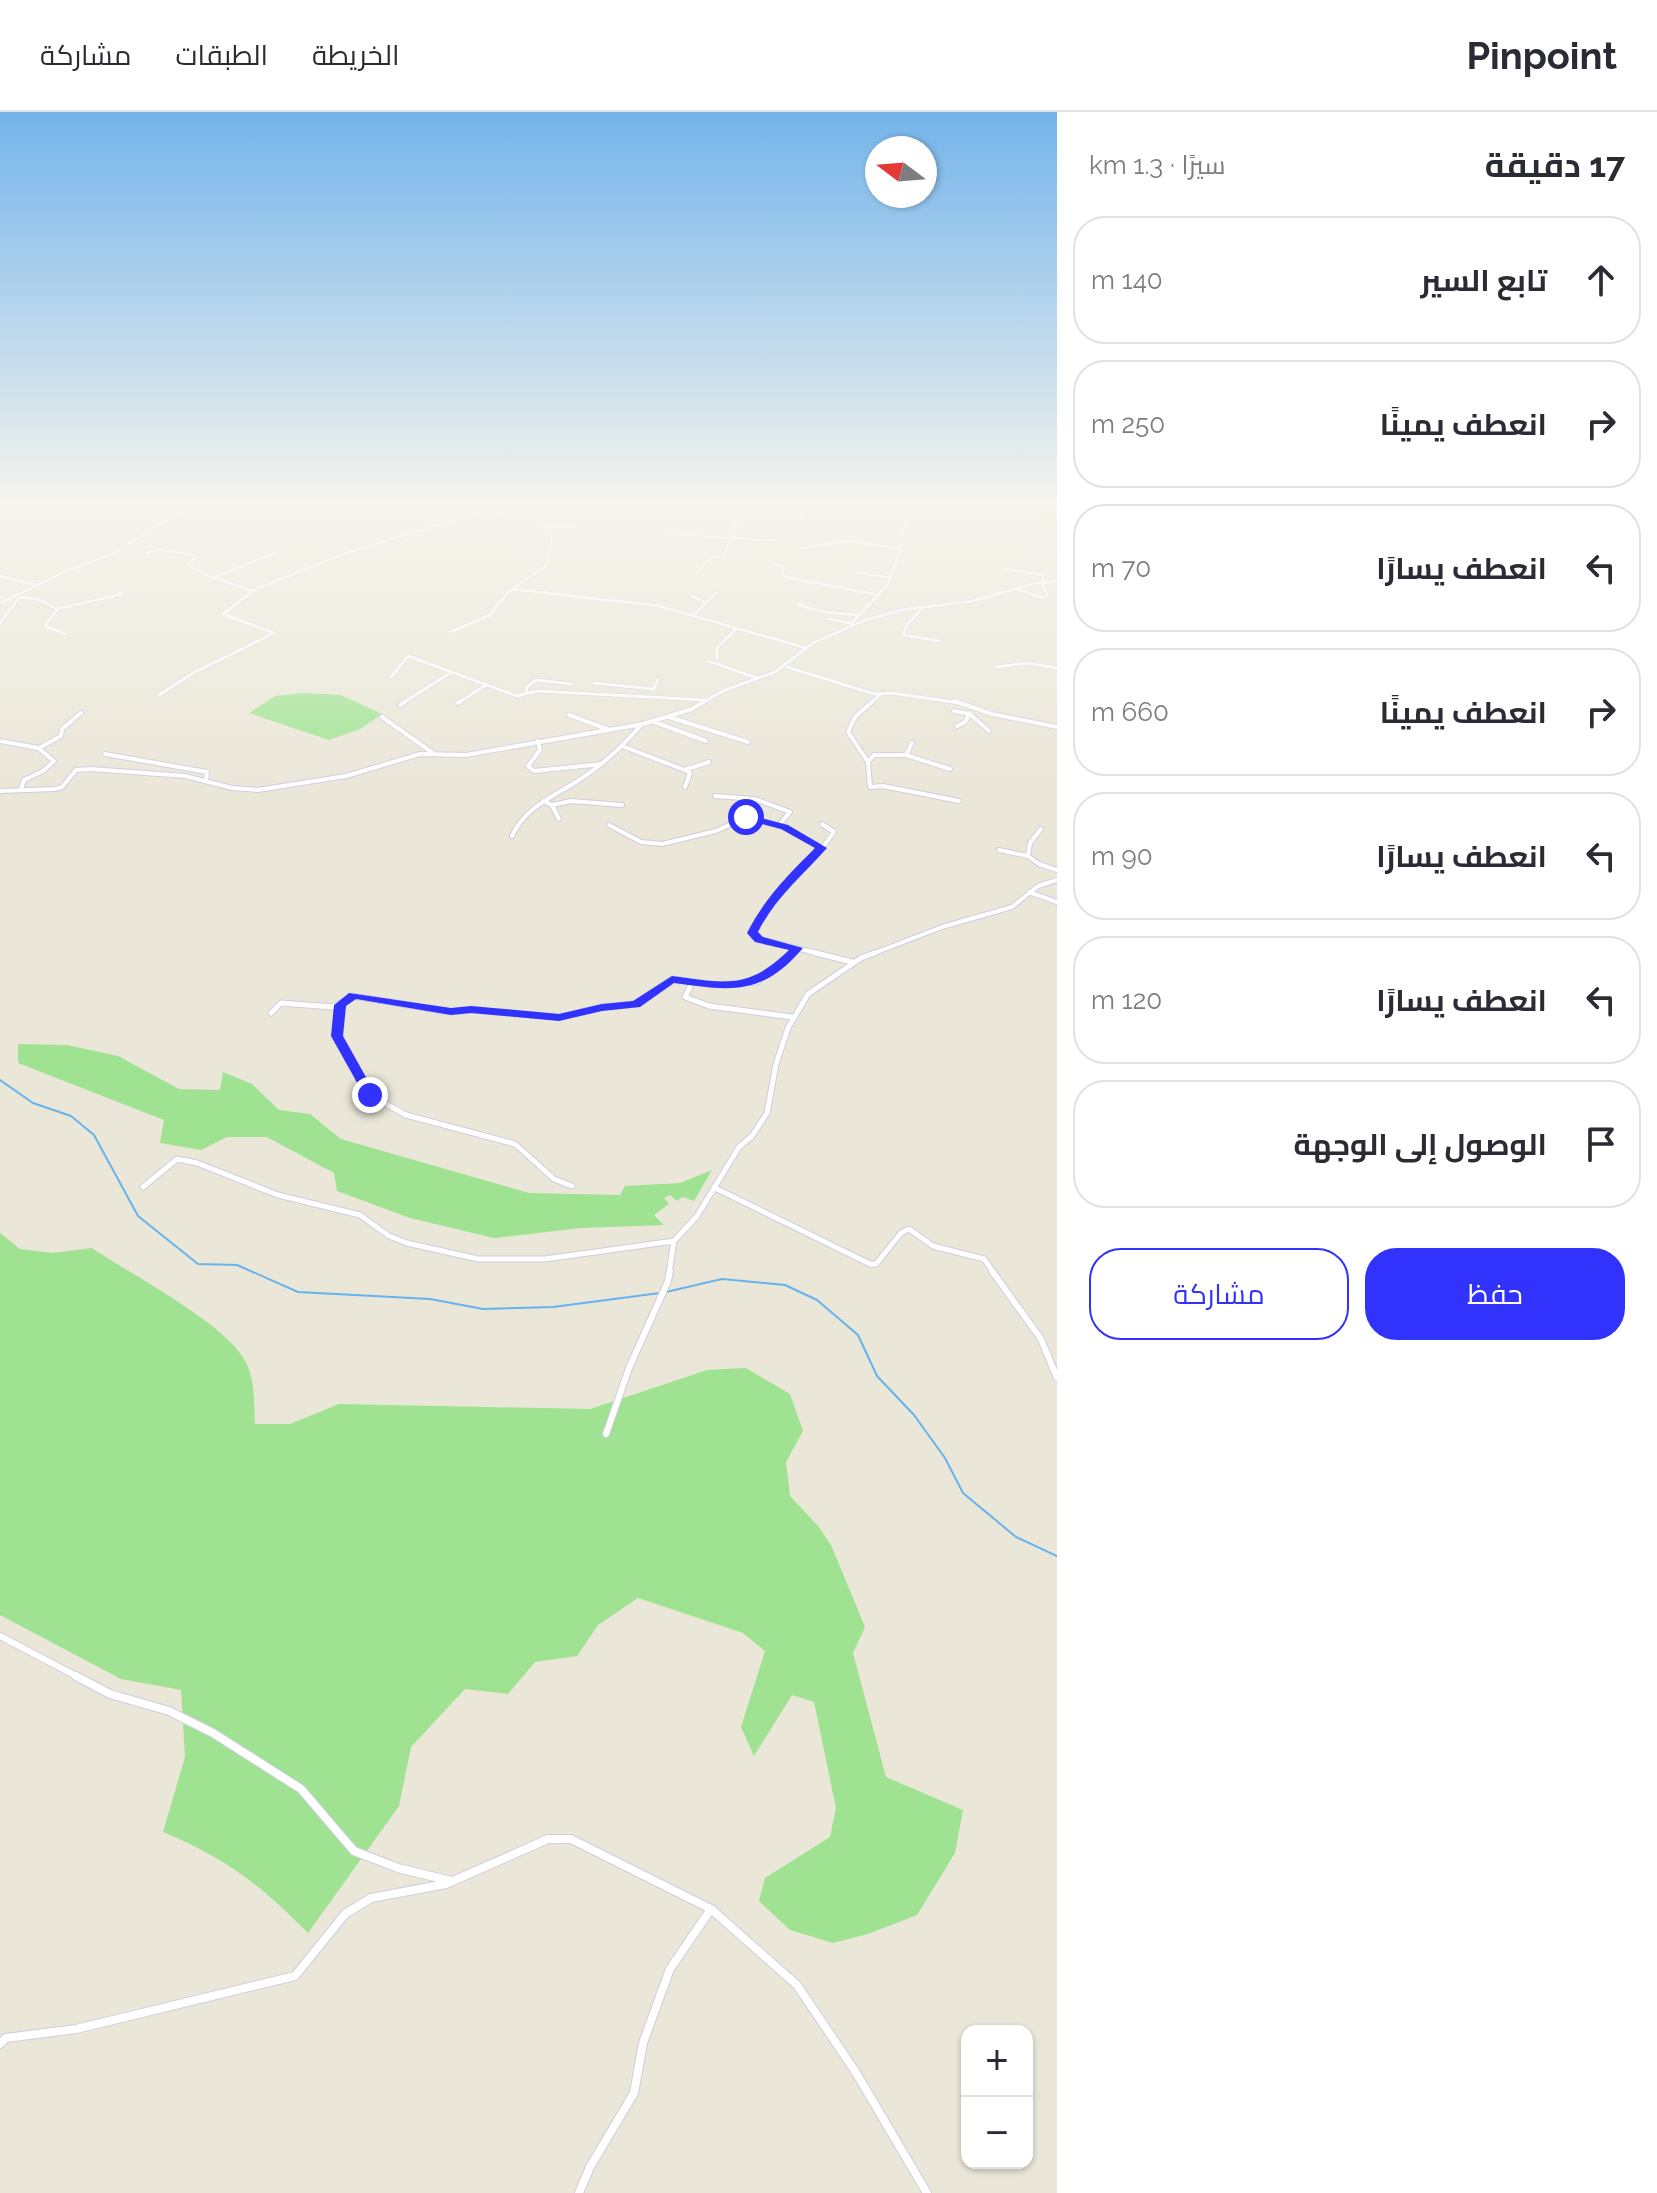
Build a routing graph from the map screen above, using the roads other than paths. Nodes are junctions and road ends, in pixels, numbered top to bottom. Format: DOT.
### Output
graph roads {
  1 [pos="11,602"];
  2 [pos="43,602"];
  3 [pos="86,602"];
  4 [pos="239,602"];
  5 [pos="501,602"];
  6 [pos="625,602"];
  7 [pos="801,602"];
  8 [pos="872,602"];
  9 [pos="962,602"];
  10 [pos="706,603"];
  11 [pos="924,606"];
  12 [pos="56,609"];
  13 [pos="858,615"];
  14 [pos="693,616"];
  15 [pos="829,619"];
  16 [pos="0,623"];
  17 [pos="850,625"];
  18 [pos="737,628"];
  19 [pos="451,632"];
  20 [pos="65,634"];
  21 [pos="940,641"];
  22 [pos="806,648"];
  23 [pos="717,658"];
  24 [pos="708,661"];
  25 [pos="786,666"];
  26 [pos="996,667"];
  27 [pos="1057,668"];
  28 [pos="451,673"];
  29 [pos="391,677"];
  30 [pos="758,678"];
  31 [pos="658,680"];
  32 [pos="594,683"];
  33 [pos="572,684"];
  34 [pos="487,685"];
  35 [pos="653,689"];
  36 [pos="527,692"];
  37 [pos="880,694"];
  38 [pos="159,695"];
  39 [pos="648,697"];
  40 [pos="706,700"];
  41 [pos="458,703"];
  42 [pos="400,705"];
  43 [pos="973,708"];
  44 [pos="954,711"];
  45 [pos="81,713"];
  46 [pos="970,714"];
  47 [pos="569,715"];
  48 [pos="382,717"];
  49 [pos="668,717"];
  50 [pos="653,721"];
  51 [pos="643,724"];
  52 [pos="957,726"];
  53 [pos="1057,727"];
  54 [pos="608,730"];
  55 [pos="989,731"];
  56 [pos="0,741"];
  57 [pos="538,741"];
  58 [pos="706,741"];
  59 [pos="748,742"];
  60 [pos="912,743"];
  61 [pos="622,746"];
  62 [pos="38,748"];
  63 [pos="434,753"];
  64 [pos="105,754"];
  65 [pos="906,755"];
  66 [pos="919,757"];
  67 [pos="709,762"];
  68 [pos="868,762"];
  69 [pos="602,764"];
  70 [pos="921,767"];
  71 [pos="950,769"];
  72 [pos="684,770"];
  73 [pos="206,781"];
  74 [pos="685,787"];
  75 [pos="21,789"];
  76 [pos="0,791"];
  77 [pos="715,796"];
  78 [pos="542,801"];
  79 [pos="959,801"];
  80 [pos="552,805"];
  81 [pos="622,805"];
  82 [pos="559,819"];
  83 [pos="822,824"];
  84 [pos="609,825"];
  85 [pos="778,826"];
  86 [pos="1041,829"];
  87 [pos="512,836"];
  88 [pos="822,848"];
  89 [pos="999,850"];
  90 [pos="1028,856"];
  91 [pos="1057,870"];
  92 [pos="1057,880"];
  93 [pos="1028,892"];
  94 [pos="1057,902"];
  95 [pos="797,948"];
  96 [pos="853,962"];
  97 [pos="690,987"];
  98 [pos="340,1005"];
  99 [pos="271,1013"];
  100 [pos="792,1017"];
  101 [pos="572,1186"];
  102 [pos="143,1187"];
  103 [pos="715,1188"];
  104 [pos="674,1241"];
  105 [pos="1057,1378"];
  106 [pos="606,1434"];
  107 [pos="0,1636"];
  108 [pos="452,1882"];
  109 [pos="711,1909"];
  110 [pos="0,2044"];
  111 [pos="579,2193"];
  112 [pos="927,2193"];
  1 -- 16 [label="street"];
  2 -- 12 [label="street"];
  3 -- 12 [label="street"];
  4 -- 38 [label="street"];
  5 -- 19 [label="street"];
  6 -- 14 [label="street"];
  7 -- 13 [label="street"];
  8 -- 13 [label="street"];
  9 -- 11 [label="street"];
  10 -- 14 [label="street"];
  11 -- 17 [label="street"];
  11 -- 21 [label="street"];
  12 -- 20 [label="street"];
  13 -- 17 [label="street"];
  14 -- 18 [label="street"];
  15 -- 17 [label="street"];
  17 -- 22 [label="street"];
  18 -- 22 [label="street"];
  18 -- 23 [label="street"];
  22 -- 25 [label="street"];
  24 -- 30 [label="street"];
  25 -- 30 [label="street"];
  25 -- 37 [label="street"];
  26 -- 27 [label="street"];
  28 -- 29 [label="street"];
  28 -- 34 [label="street"];
  28 -- 42 [label="street"];
  30 -- 40 [label="street"];
  31 -- 35 [label="street"];
  32 -- 35 [label="street"];
  33 -- 36 [label="street"];
  34 -- 36 [label="street"];
  34 -- 41 [label="street"];
  35 -- 39 [label="street"];
  36 -- 39 [label="street"];
  37 -- 43 [label="street"];
  37 -- 68 [label="street"];
  39 -- 40 [label="street"];
  40 -- 49 [label="street"];
  43 -- 46 [label="street"];
  43 -- 53 [label="street"];
  44 -- 46 [label="street"];
  45 -- 62 [label="street"];
  46 -- 52 [label="street"];
  46 -- 55 [label="street"];
  47 -- 54 [label="street"];
  48 -- 63 [label="street"];
  49 -- 50 [label="street"];
  49 -- 59 [label="street"];
  50 -- 51 [label="street"];
  50 -- 58 [label="street"];
  51 -- 54 [label="street"];
  51 -- 61 [label="street"];
  54 -- 57 [label="street"];
  56 -- 62 [label="street"];
  57 -- 63 [label="street"];
  57 -- 69 [label="street"];
  60 -- 65 [label="street"];
  61 -- 69 [label="street"];
  61 -- 72 [label="street"];
  62 -- 75 [label="street"];
  63 -- 73 [label="street"];
  64 -- 73 [label="street"];
  65 -- 66 [label="street"];
  65 -- 68 [label="street"];
  66 -- 70 [label="street"];
  66 -- 71 [label="street"];
  67 -- 72 [label="street"];
  68 -- 79 [label="street"];
  69 -- 78 [label="street"];
  72 -- 74 [label="street"];
  73 -- 75 [label="street"];
  75 -- 76 [label="street"];
  77 -- 85 [label="street"];
  78 -- 80 [label="street"];
  78 -- 87 [label="street"];
  80 -- 81 [label="street"];
  80 -- 82 [label="street"];
  83 -- 88 [label="street"];
  84 -- 85 [label="street"];
  85 -- 88 [label="street"];
  86 -- 90 [label="street"];
  88 -- 95 [label="street"];
  89 -- 90 [label="street"];
  90 -- 91 [label="street"];
  92 -- 93 [label="street"];
  93 -- 94 [label="street"];
  93 -- 96 [label="street"];
  95 -- 96 [label="street"];
  95 -- 98 [label="street"];
  96 -- 100 [label="street"];
  97 -- 100 [label="street"];
  98 -- 99 [label="street"];
  98 -- 101 [label="street"];
  100 -- 103 [label="street"];
  102 -- 104 [label="street"];
  103 -- 104 [label="street"];
  103 -- 105 [label="street"];
  104 -- 106 [label="street"];
  107 -- 108 [label="street"];
  108 -- 109 [label="street"];
  108 -- 110 [label="street"];
  109 -- 111 [label="street"];
  109 -- 112 [label="street"];
}
